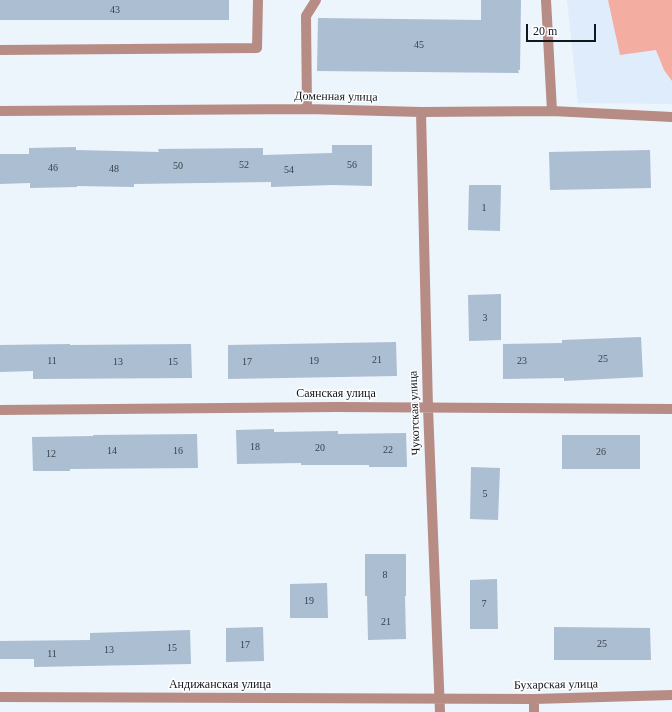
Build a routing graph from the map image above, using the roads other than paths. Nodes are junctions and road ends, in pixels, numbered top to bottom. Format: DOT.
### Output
graph roads {
  1 [pos="258,0"];
  2 [pos="316,0"];
  3 [pos="546,0"];
  4 [pos="0,50"];
  5 [pos="307,110"];
  6 [pos="552,111"];
  7 [pos="0,112"];
  8 [pos="421,112"];
  9 [pos="672,117"];
  10 [pos="428,408"];
  11 [pos="672,409"];
  12 [pos="0,410"];
  13 [pos="672,695"];
  14 [pos="0,697"];
  15 [pos="440,698"];
  16 [pos="534,699"];
  17 [pos="440,712"];
  18 [pos="534,712"];
  1 -- 4 [label="street"];
  2 -- 5 [label="street"];
  3 -- 6 [label="street"];
  5 -- 7 [label="street, Доменная улица"];
  5 -- 8 [label="street, Доменная улица"];
  6 -- 8 [label="street, Доменная улица"];
  6 -- 9 [label="street, Доменная улица"];
  8 -- 10 [label="street, Чукотская улица"];
  10 -- 11 [label="street, Саянская улица"];
  10 -- 12 [label="street, Саянская улица"];
  10 -- 15 [label="street, Чукотская улица"];
  13 -- 16 [label="street, Бухарская улица"];
  14 -- 15 [label="street, Андижанская улица"];
  15 -- 16 [label="street, Бухарская улица"];
  15 -- 17 [label="street, Чукотская улица"];
  16 -- 18 [label="street"];
}
